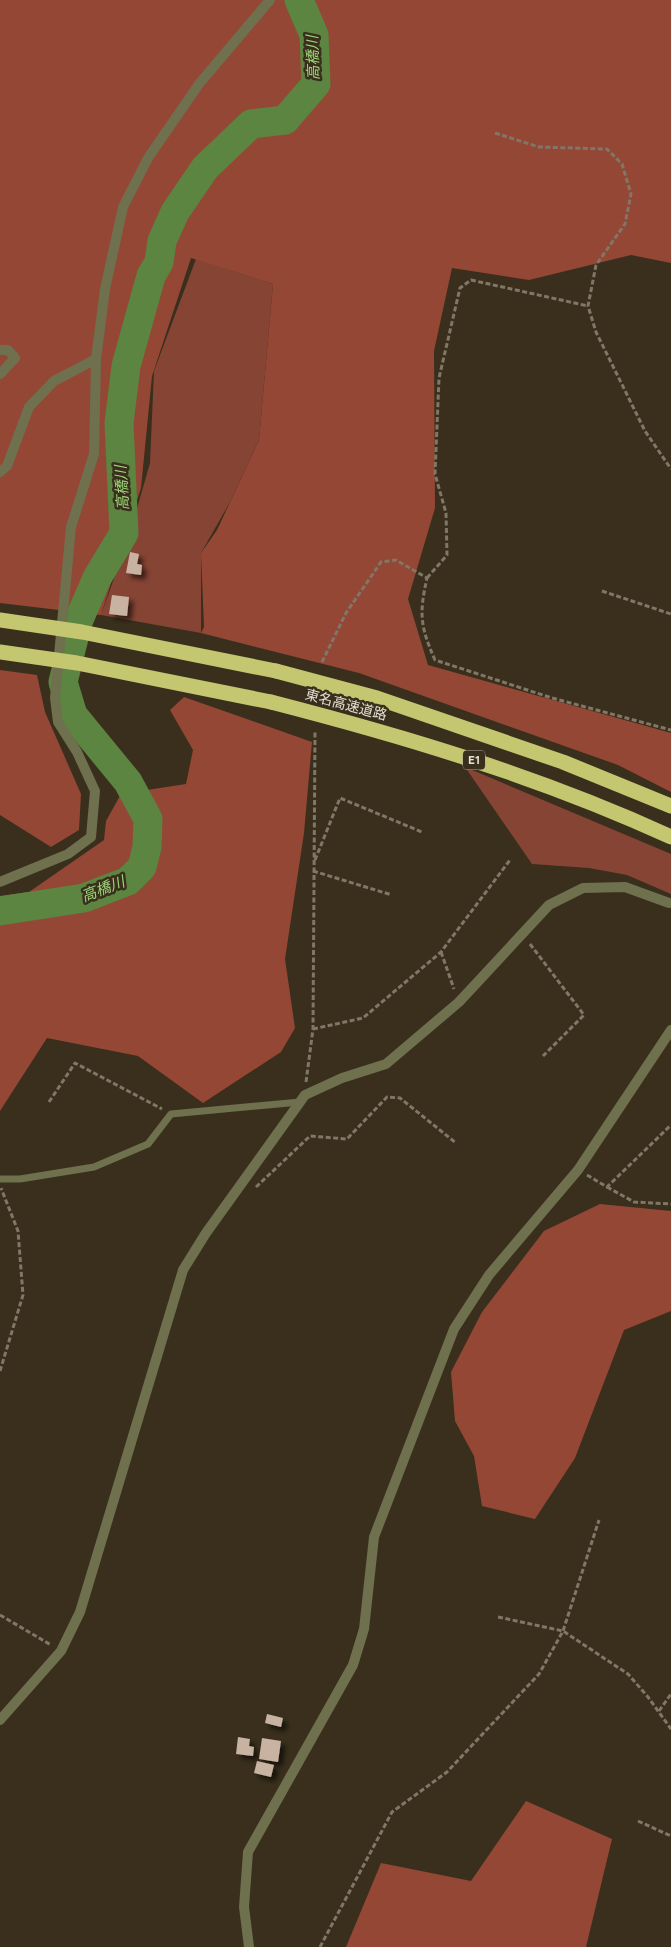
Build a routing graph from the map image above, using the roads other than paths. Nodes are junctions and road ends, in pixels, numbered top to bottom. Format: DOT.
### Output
graph roads {
  1 [pos="270,0"];
  2 [pos="0,350"];
  3 [pos="96,359"];
  4 [pos="0,374"];
  5 [pos="0,472"];
  6 [pos="0,620"];
  7 [pos="0,652"];
  8 [pos="671,806"];
  9 [pos="671,837"];
  10 [pos="0,882"];
  11 [pos="670,902"];
  12 [pos="671,1030"];
  13 [pos="302,1099"];
  14 [pos="0,1179"];
  15 [pos="0,1720"];
  16 [pos="249,1947"];
  1 -- 3 [label="street"];
  2 -- 4 [label="street"];
  3 -- 5 [label="street"];
  3 -- 10 [label="street"];
  6 -- 8 [label="highway, 東名高速道路 / E1, bridge"];
  7 -- 9 [label="highway, 東名高速道路 / E1, bridge"];
  11 -- 13 [label="street"];
  12 -- 16 [label="street"];
  13 -- 14 [label="lane"];
  13 -- 15 [label="street"];
}
